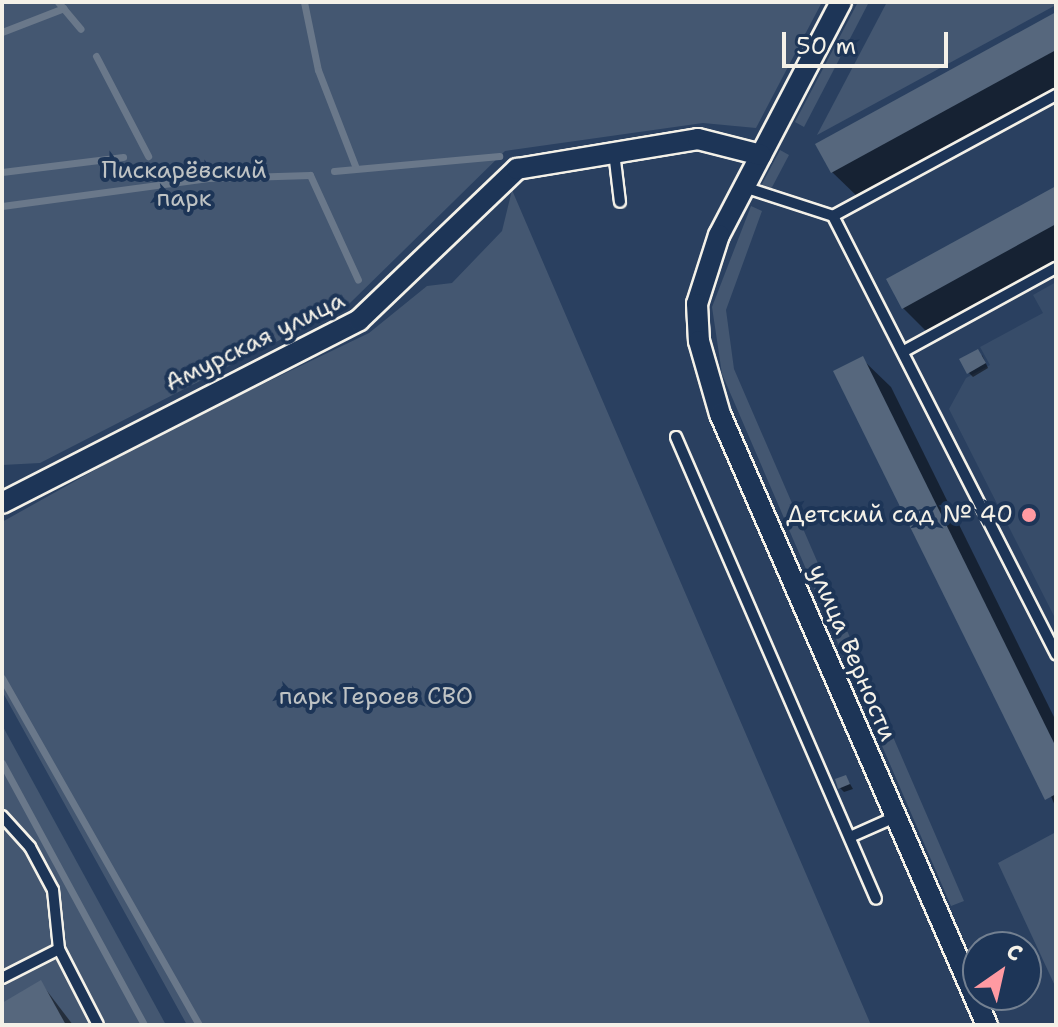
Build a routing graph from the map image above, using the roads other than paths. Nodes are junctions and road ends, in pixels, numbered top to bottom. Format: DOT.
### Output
graph roads {
  1 [pos="841,2"];
  2 [pos="1056,95"];
  3 [pos="614,150"];
  4 [pos="761,155"];
  5 [pos="744,187"];
  6 [pos="620,202"];
  7 [pos="833,216"];
  8 [pos="1056,268"];
  9 [pos="906,350"];
  10 [pos="676,437"];
  11 [pos="2,503"];
  12 [pos="1056,654"];
  13 [pos="2,816"];
  14 [pos="895,817"];
  15 [pos="850,837"];
  16 [pos="876,899"];
  17 [pos="59,949"];
  18 [pos="2,978"];
  19 [pos="98,1025"];
  20 [pos="987,1025"];
  1 -- 4 [label="street, улица Верности"];
  2 -- 7 [label="lane"];
  3 -- 4 [label="street"];
  3 -- 6 [label="lane"];
  3 -- 11 [label="street, Амурская улица"];
  4 -- 5 [label="street, улица Верности"];
  5 -- 7 [label="lane"];
  5 -- 14 [label="street, улица Верности"];
  7 -- 9 [label="lane"];
  8 -- 9 [label="lane"];
  9 -- 12 [label="lane"];
  10 -- 15 [label="lane"];
  13 -- 17 [label="lane"];
  14 -- 15 [label="lane"];
  14 -- 20 [label="street, улица Верности"];
  15 -- 16 [label="lane"];
  17 -- 18 [label="lane"];
  17 -- 19 [label="lane"];
}
